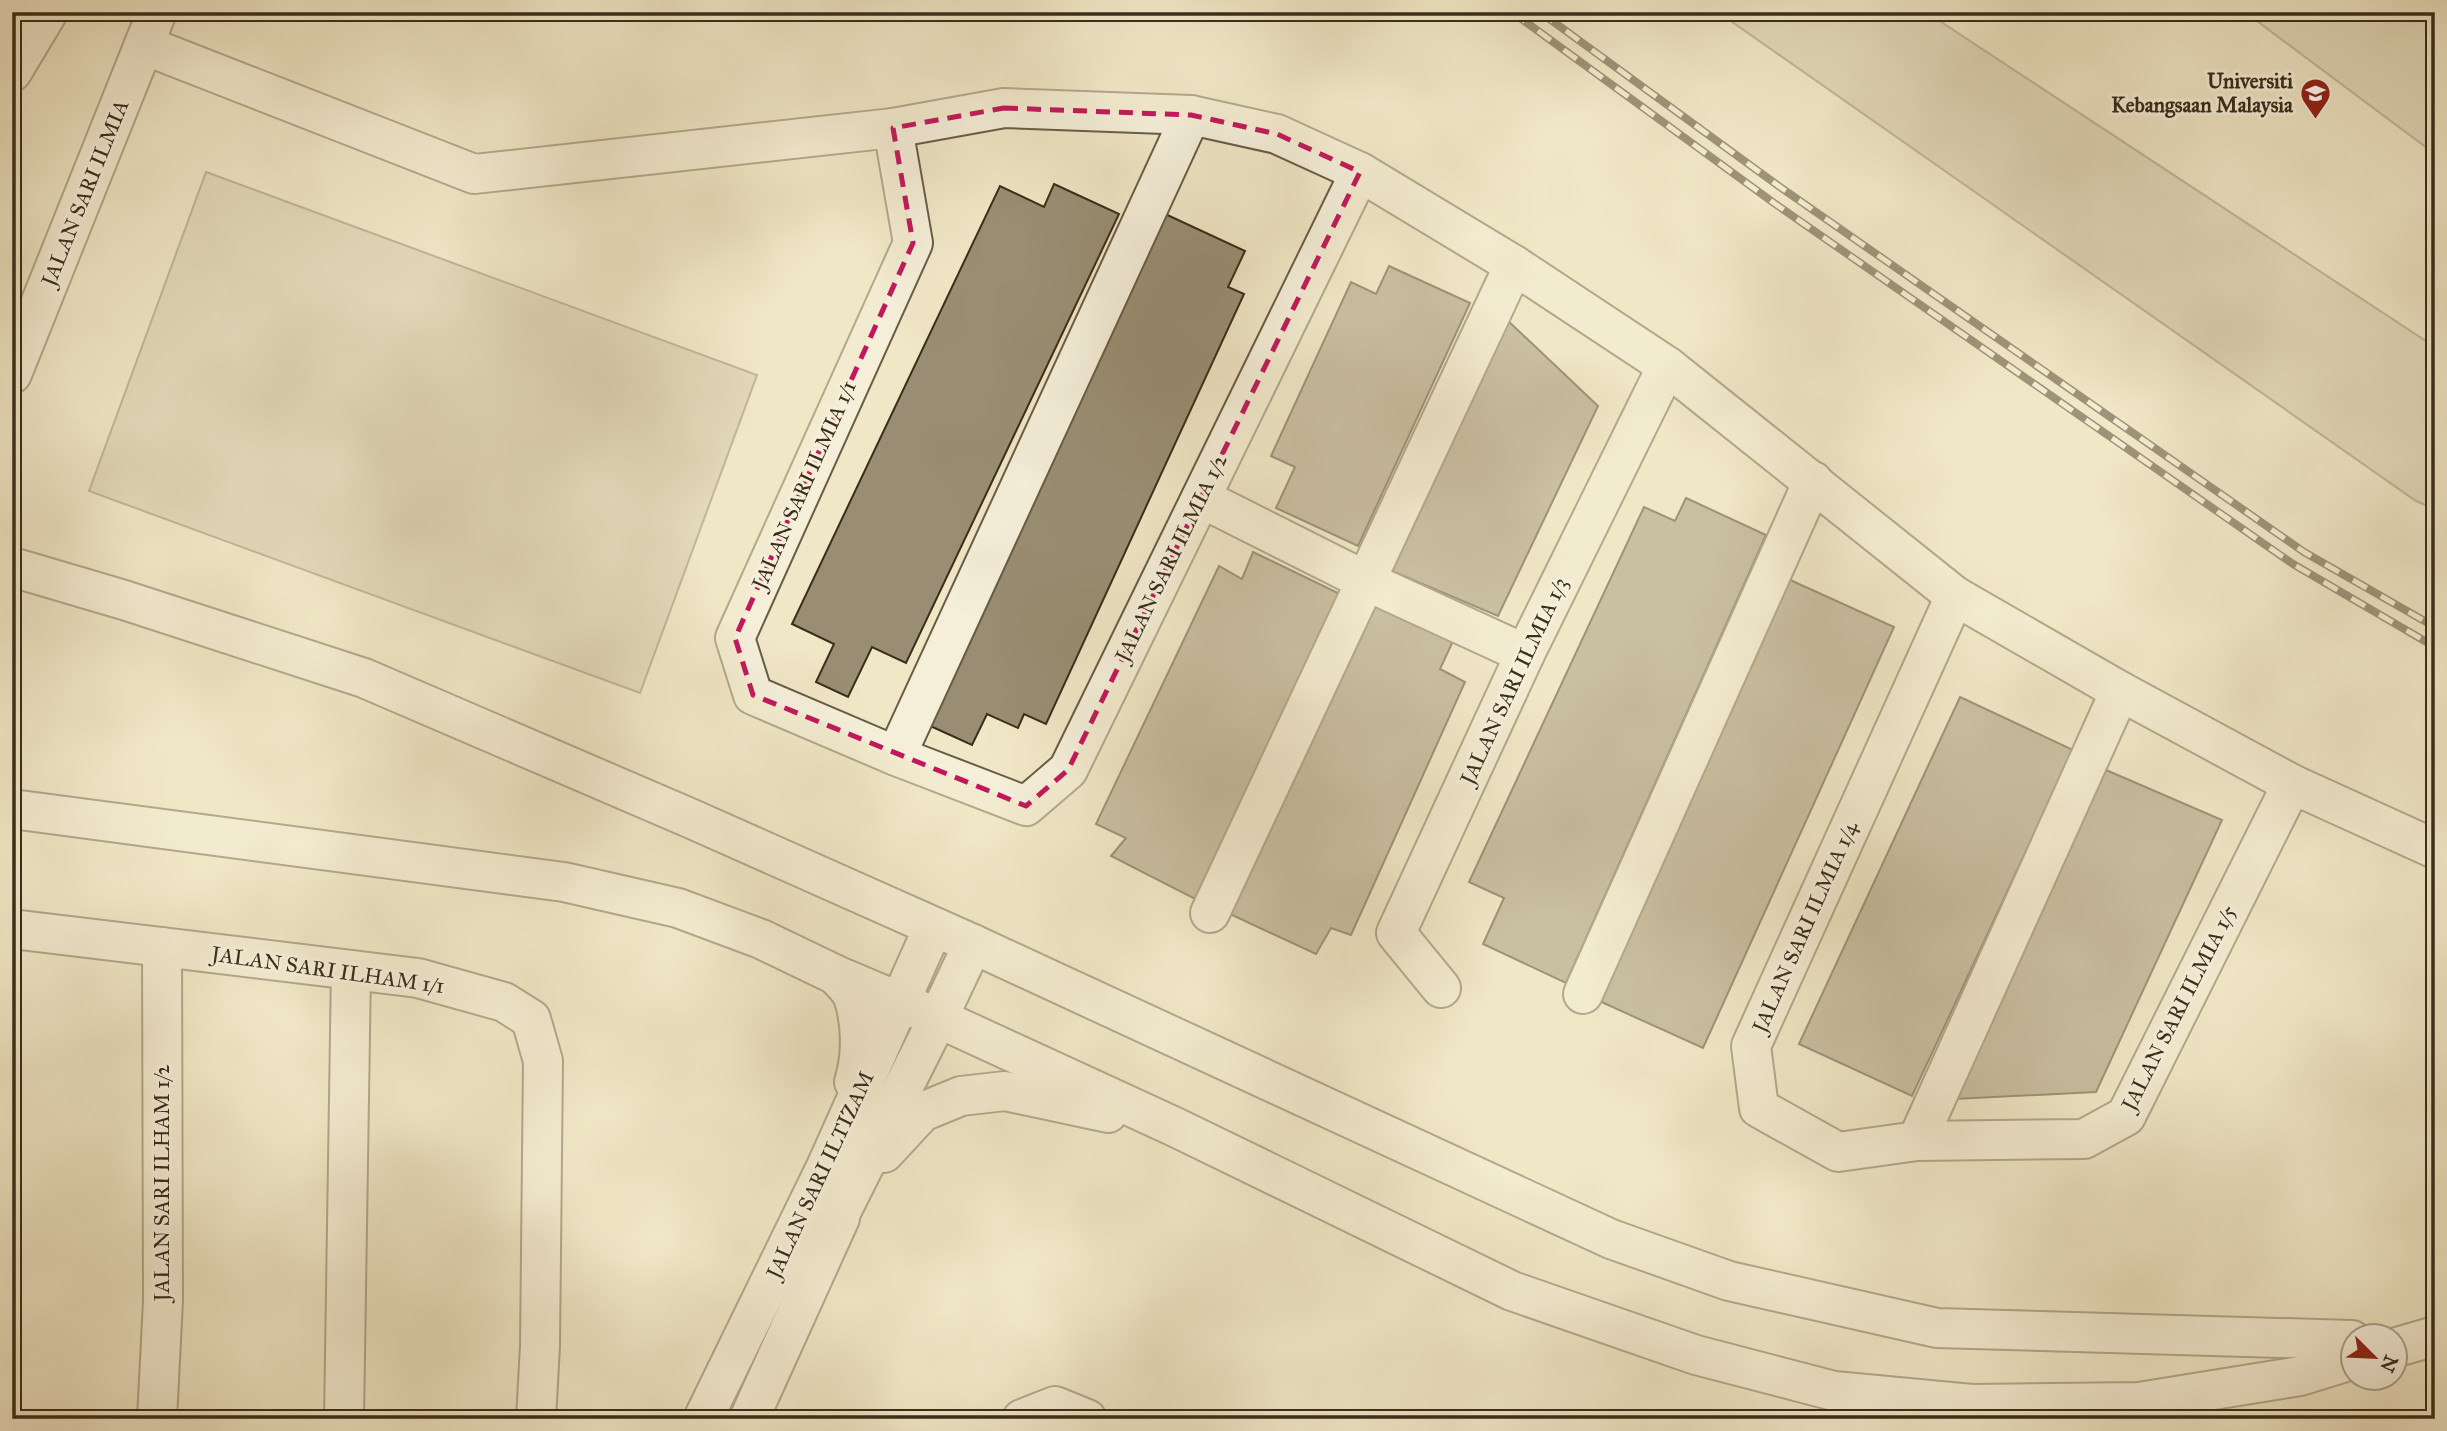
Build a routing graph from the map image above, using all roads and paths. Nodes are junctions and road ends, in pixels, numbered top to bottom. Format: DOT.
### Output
graph roads {
  1 [pos="48,12"];
  2 [pos="151,29"];
  3 [pos="12,72"];
  4 [pos="1191,115"];
  5 [pos="893,128"];
  6 [pos="1360,172"];
  7 [pos="1514,265"];
  8 [pos="1667,366"];
  9 [pos="12,374"];
  10 [pos="1813,481"];
  11 [pos="1201,498"];
  12 [pos="12,567"];
  13 [pos="1366,581"];
  14 [pos="1955,596"];
  15 [pos="1525,654"];
  16 [pos="2120,691"];
  17 [pos="897,757"];
  18 [pos="2292,784"];
  19 [pos="12,809"];
  20 [pos="2435,849"];
  21 [pos="1210,913"];
  22 [pos="933,928"];
  23 [pos="12,929"];
  24 [pos="972,944"];
  25 [pos="162,947"];
  26 [pos="351,970"];
  27 [pos="836,975"];
  28 [pos="1441,988"];
  29 [pos="1583,994"];
  30 [pos="901,1002"];
  31 [pos="938,1018"];
  32 [pos="1175,1127"];
  33 [pos="1917,1141"];
  34 [pos="825,1167"];
  35 [pos="839,1216"];
  36 [pos="2338,1340"];
  37 [pos="2338,1365"];
  38 [pos="157,1419"];
  39 [pos="344,1419"];
  40 [pos="536,1419"];
  41 [pos="703,1419"];
  42 [pos="749,1419"];
  43 [pos="1022,1419"];
  44 [pos="1087,1419"];
  1 -- 3 [label="street"];
  2 -- 5 [label="street"];
  2 -- 9 [label="street, JALAN SARI ILMIA"];
  4 -- 5 [label="street"];
  4 -- 6 [label="street"];
  4 -- 17 [label="street"];
  5 -- 17 [label="street, JALAN SARI ILMIA 1/1"];
  6 -- 7 [label="street"];
  6 -- 11 [label="street, JALAN SARI ILMIA 1/2"];
  7 -- 8 [label="street"];
  7 -- 13 [label="street"];
  8 -- 10 [label="street"];
  8 -- 15 [label="street, JALAN SARI ILMIA 1/3"];
  10 -- 14 [label="street"];
  10 -- 29 [label="street"];
  11 -- 13 [label="street"];
  11 -- 17 [label="street, JALAN SARI ILMIA 1/2"];
  12 -- 22 [label="street"];
  13 -- 15 [label="street"];
  13 -- 21 [label="street"];
  14 -- 16 [label="street"];
  14 -- 33 [label="street, JALAN SARI ILMIA 1/4"];
  15 -- 28 [label="street, JALAN SARI ILMIA 1/3"];
  16 -- 18 [label="street"];
  16 -- 33 [label="street"];
  18 -- 20 [label="street"];
  18 -- 33 [label="street, JALAN SARI ILMIA 1/5"];
  19 -- 27 [label="street"];
  22 -- 24 [label="street"];
  22 -- 30 [label="street, JALAN SARI ILTIZAM"];
  23 -- 25 [label="street, JALAN SARI ILHAM 1/1"];
  24 -- 31 [label="street, JALAN SARI ILTIZAM"];
  24 -- 36 [label="street"];
  25 -- 26 [label="street, JALAN SARI ILHAM 1/1"];
  25 -- 38 [label="street, JALAN SARI ILHAM 1/2"];
  26 -- 39 [label="street"];
  26 -- 40 [label="street, JALAN SARI ILHAM 1/1"];
  27 -- 30 [label="street"];
  27 -- 34 [label="street"];
  30 -- 31 [label="street"];
  30 -- 34 [label="street, JALAN SARI ILTIZAM"];
  31 -- 32 [label="street"];
  31 -- 35 [label="street, JALAN SARI ILTIZAM"];
  32 -- 35 [label="street"];
  32 -- 37 [label="street"];
  34 -- 41 [label="street, JALAN SARI ILTIZAM"];
  35 -- 42 [label="street, JALAN SARI ILTIZAM"];
  43 -- 44 [label="street"];
}
